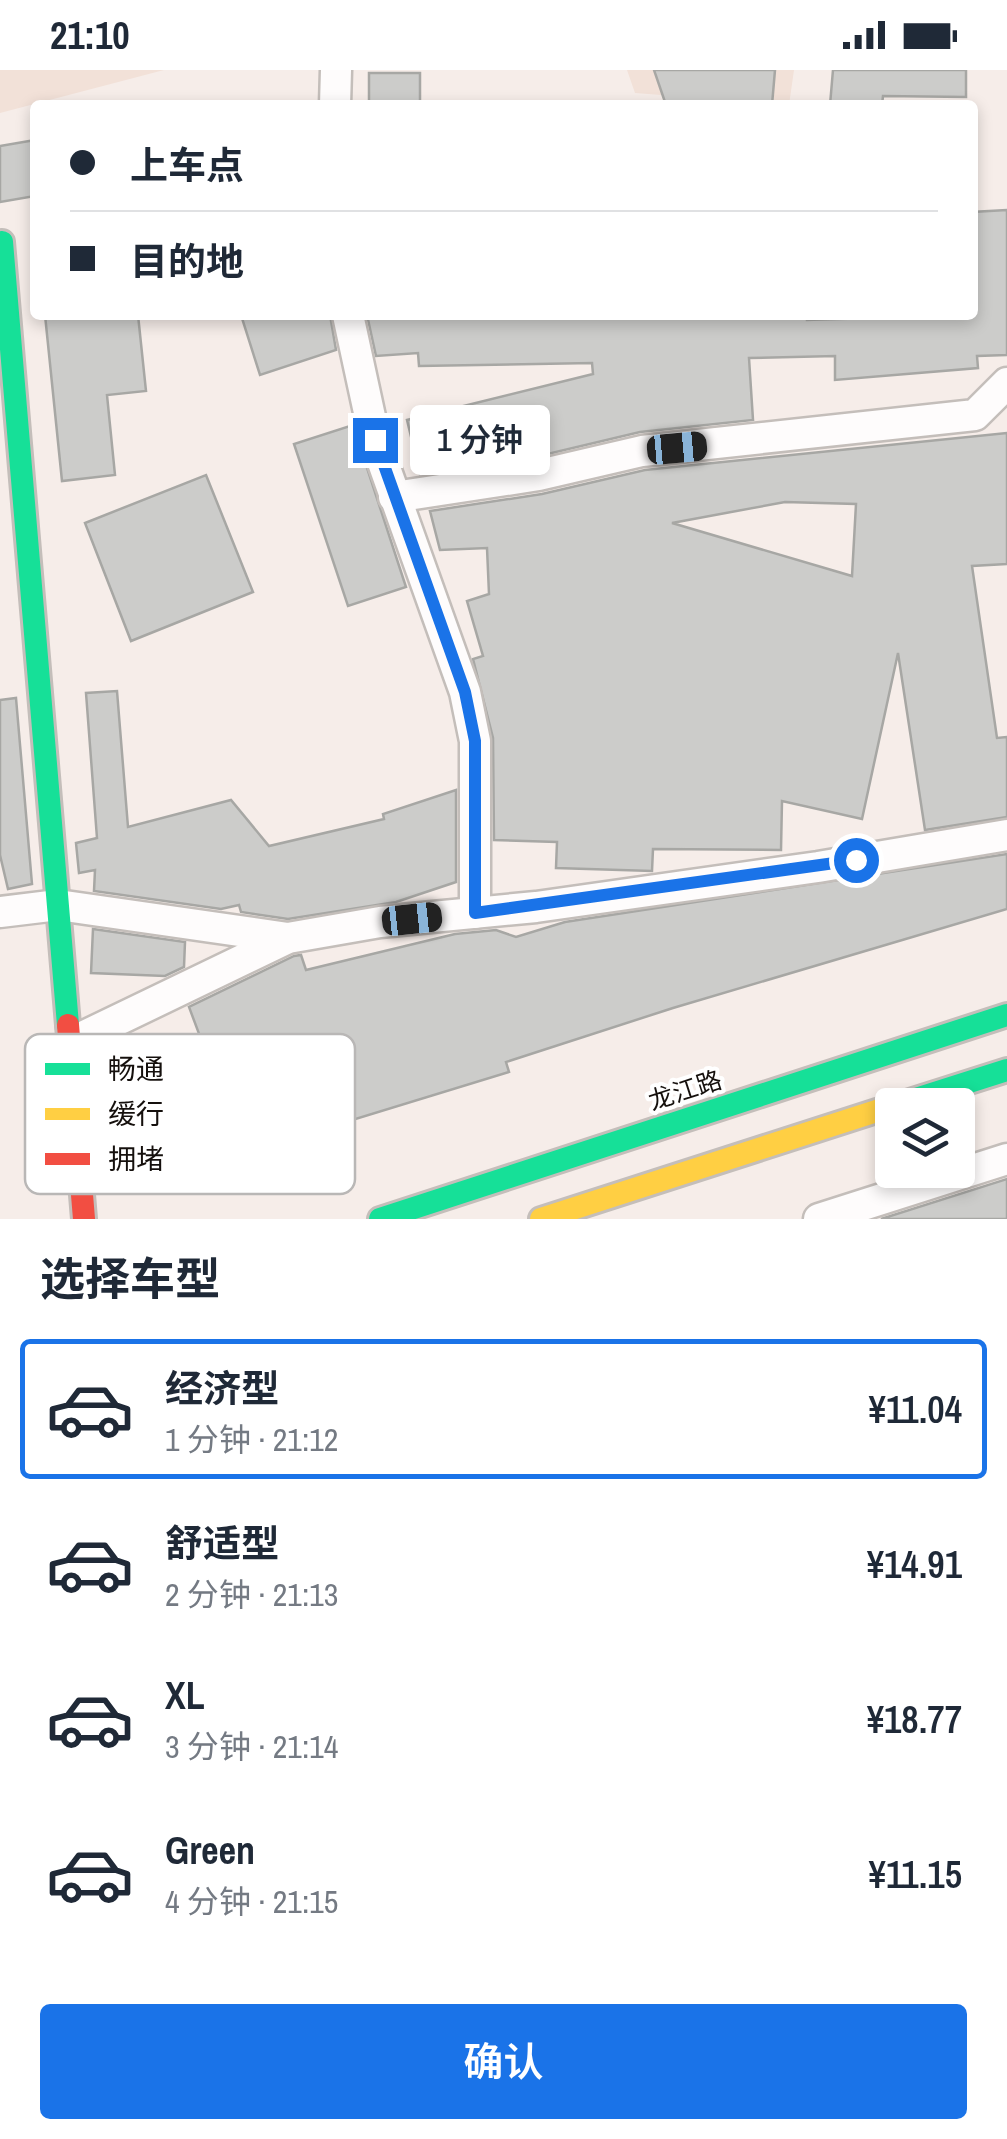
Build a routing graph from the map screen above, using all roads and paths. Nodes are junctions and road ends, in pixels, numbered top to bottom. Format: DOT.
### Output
graph roads {
  1 [pos="336,70"];
  2 [pos="335,100"];
  3 [pos="2,242"];
  4 [pos="349,320"];
  5 [pos="1007,383"];
  6 [pos="394,498"];
  7 [pos="1007,835"];
  8 [pos="58,905"];
  9 [pos="0,912"];
  10 [pos="475,913"];
  11 [pos="288,938"];
  12 [pos="1007,1015"];
  13 [pos="69,1034"];
  14 [pos="89,1034"];
  15 [pos="1007,1070"];
  16 [pos="950,1088"];
  17 [pos="875,1112"];
  18 [pos="1007,1159"];
  19 [pos="82,1194"];
  20 [pos="84,1219"];
  21 [pos="380,1219"];
  22 [pos="541,1219"];
  23 [pos="818,1219"];
  1 -- 2 [label="street"];
  3 -- 8 [label="main road"];
  4 -- 6 [label="street"];
  5 -- 6 [label="street"];
  6 -- 10 [label="street"];
  7 -- 10 [label="street"];
  8 -- 9 [label="street"];
  8 -- 11 [label="street"];
  8 -- 13 [label="main road"];
  10 -- 11 [label="street"];
  11 -- 14 [label="street"];
  12 -- 21 [label="main road, 龙江路"];
  15 -- 16 [label="main road"];
  17 -- 22 [label="main road"];
  18 -- 23 [label="street"];
  19 -- 20 [label="main road"];
}
